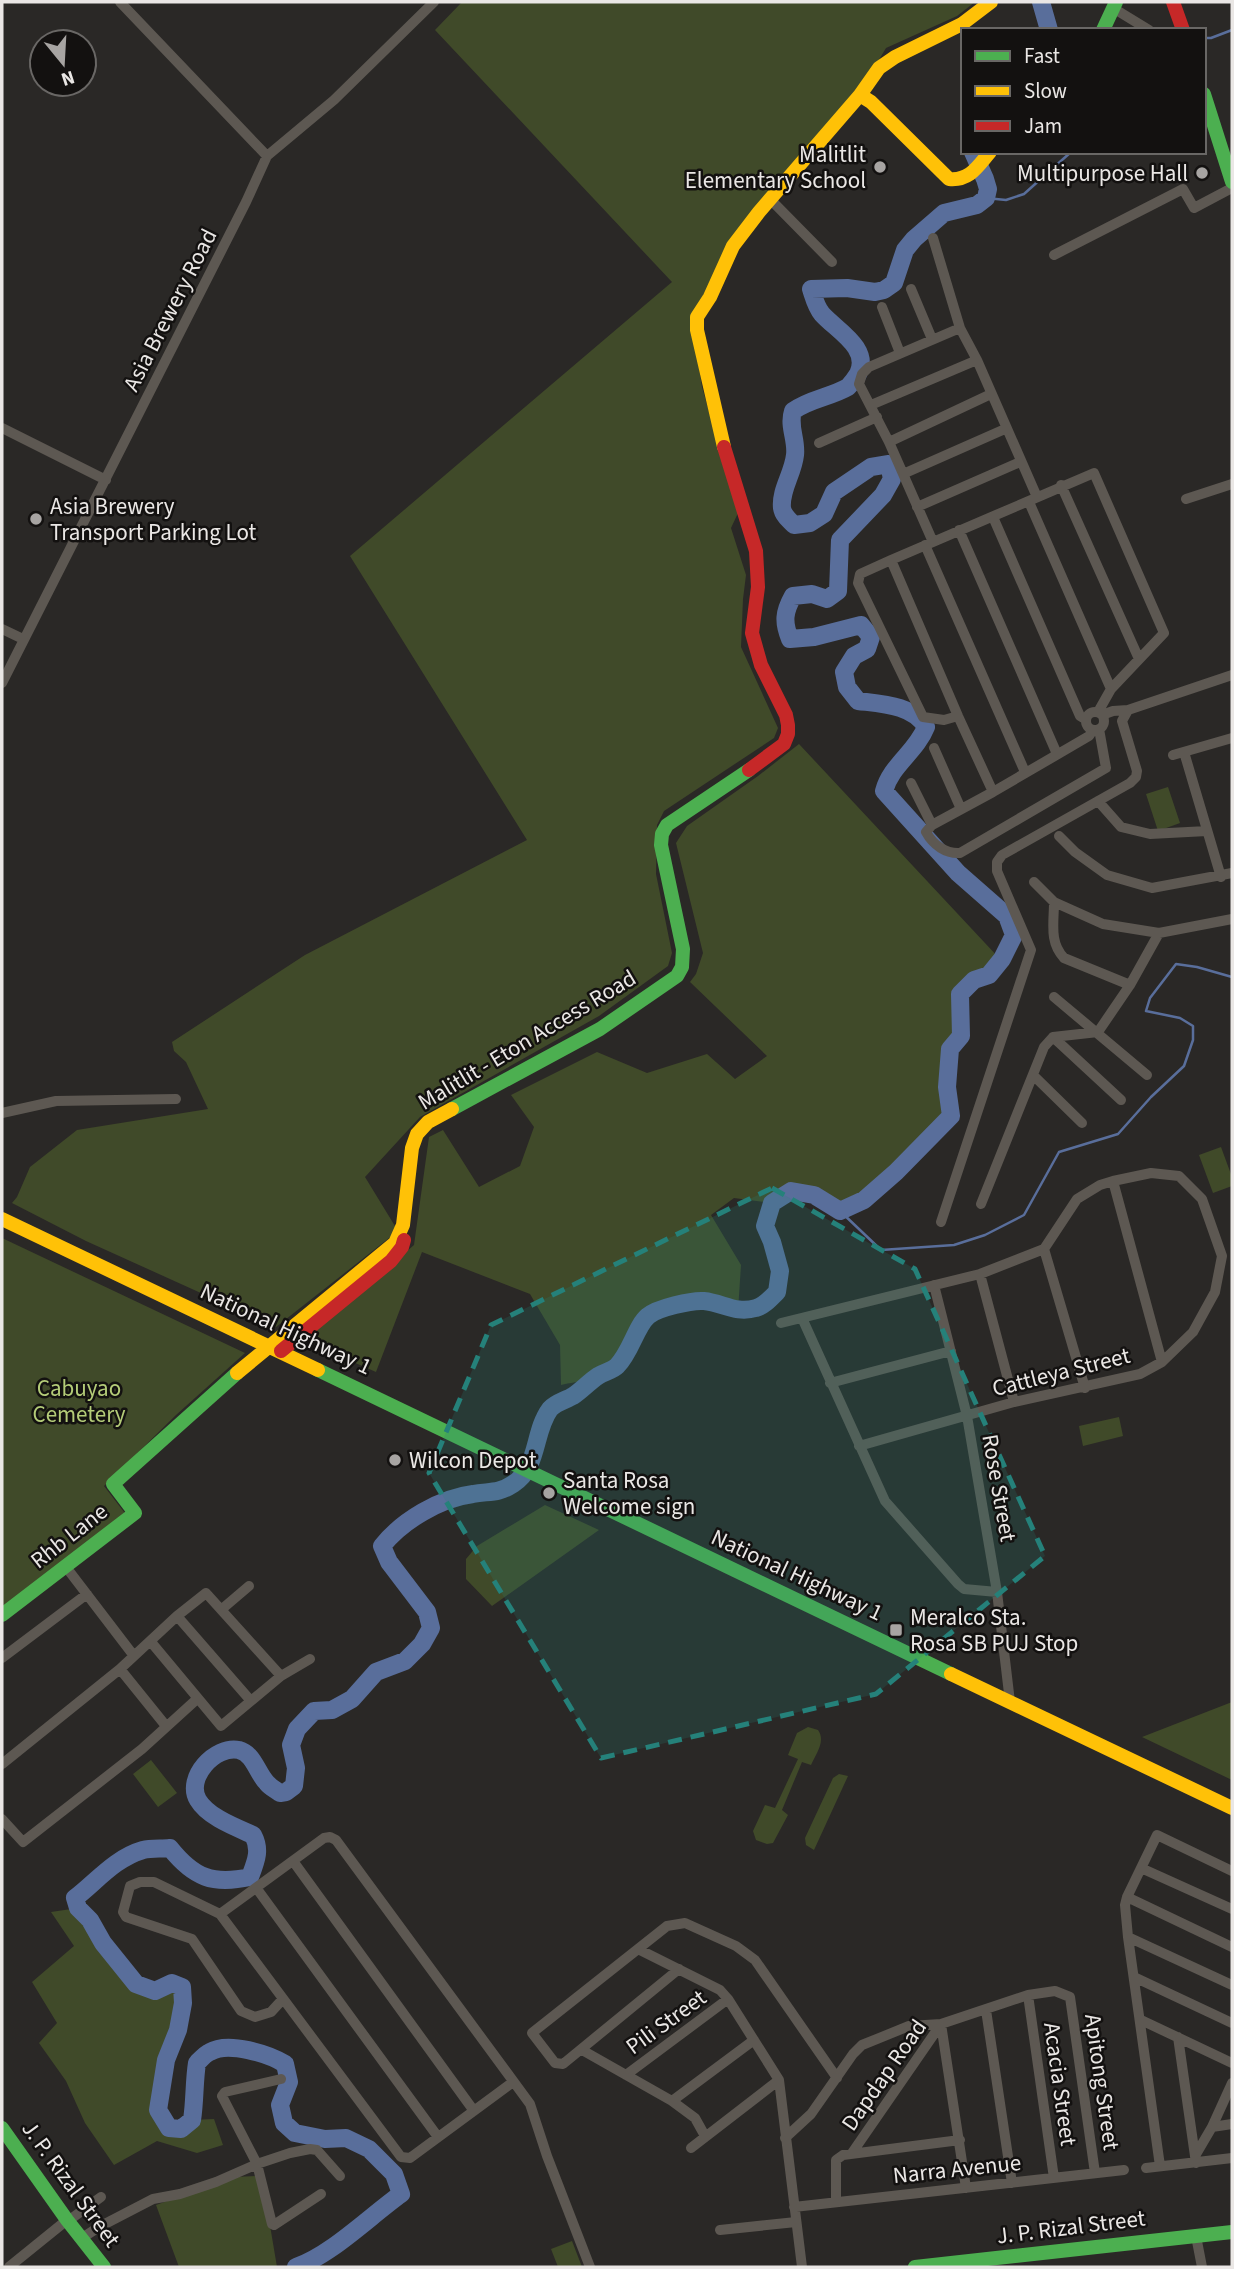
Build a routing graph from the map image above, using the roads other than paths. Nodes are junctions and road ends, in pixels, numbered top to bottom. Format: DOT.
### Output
graph roads {
  1 [pos="120,2"];
  2 [pos="434,2"];
  3 [pos="991,2"];
  4 [pos="1173,2"];
  5 [pos="1114,5"];
  6 [pos="1104,28"];
  7 [pos="1146,28"];
  8 [pos="1183,28"];
  9 [pos="860,95"];
  10 [pos="1208,116"];
  11 [pos="267,156"];
  12 [pos="981,162"];
  13 [pos="1232,182"];
  14 [pos="1232,188"];
  15 [pos="770,199"];
  16 [pos="933,238"];
  17 [pos="1054,255"];
  18 [pos="832,262"];
  19 [pos="911,289"];
  20 [pos="882,307"];
  21 [pos="960,328"];
  22 [pos="932,339"];
  23 [pos="900,352"];
  24 [pos="977,360"];
  25 [pos="991,394"];
  26 [pos="872,405"];
  27 [pos="877,417"];
  28 [pos="2,428"];
  29 [pos="1005,429"];
  30 [pos="889,442"];
  31 [pos="819,443"];
  32 [pos="1020,463"];
  33 [pos="903,474"];
  34 [pos="106,480"];
  35 [pos="1232,484"];
  36 [pos="1061,485"];
  37 [pos="1033,499"];
  38 [pos="1186,499"];
  39 [pos="917,507"];
  40 [pos="993,517"];
  41 [pos="959,530"];
  42 [pos="929,544"];
  43 [pos="891,560"];
  44 [pos="2,629"];
  45 [pos="23,639"];
  46 [pos="1139,659"];
  47 [pos="1232,675"];
  48 [pos="2,683"];
  49 [pos="1111,689"];
  50 [pos="1128,710"];
  51 [pos="958,716"];
  52 [pos="1122,721"];
  53 [pos="1099,722"];
  54 [pos="1230,738"];
  55 [pos="934,748"];
  56 [pos="1232,750"];
  57 [pos="1057,754"];
  58 [pos="1025,772"];
  59 [pos="911,783"];
  60 [pos="993,792"];
  61 [pos="1098,801"];
  62 [pos="961,809"];
  63 [pos="932,825"];
  64 [pos="1207,831"];
  65 [pos="1059,836"];
  66 [pos="1232,873"];
  67 [pos="1221,877"];
  68 [pos="1034,882"];
  69 [pos="1054,902"];
  70 [pos="1232,919"];
  71 [pos="1159,933"];
  72 [pos="1130,985"];
  73 [pos="1054,997"];
  74 [pos="1098,1032"];
  75 [pos="1053,1037"];
  76 [pos="1147,1074"];
  77 [pos="1033,1075"];
  78 [pos="176,1099"];
  79 [pos="1121,1100"];
  80 [pos="2,1112"];
  81 [pos="1082,1123"];
  82 [pos="1113,1181"];
  83 [pos="981,1204"];
  84 [pos="2,1220"];
  85 [pos="941,1222"];
  86 [pos="1044,1249"];
  87 [pos="980,1275"];
  88 [pos="934,1284"];
  89 [pos="802,1318"];
  90 [pos="781,1323"];
  91 [pos="275,1348"];
  92 [pos="951,1351"];
  93 [pos="1162,1362"];
  94 [pos="830,1383"];
  95 [pos="1085,1388"];
  96 [pos="1014,1402"];
  97 [pos="968,1416"];
  98 [pos="859,1446"];
  99 [pos="66,1567"];
  100 [pos="249,1586"];
  101 [pos="997,1592"];
  102 [pos="87,1594"];
  103 [pos="222,1609"];
  104 [pos="2,1615"];
  105 [pos="177,1616"];
  106 [pos="151,1642"];
  107 [pos="134,1656"];
  108 [pos="2,1658"];
  109 [pos="310,1659"];
  110 [pos="120,1669"];
  111 [pos="281,1676"];
  112 [pos="197,1699"];
  113 [pos="251,1701"];
  114 [pos="1010,1702"];
  115 [pos="166,1726"];
  116 [pos="2,1764"];
  117 [pos="1232,1808"];
  118 [pos="2,1819"];
  119 [pos="293,1861"];
  120 [pos="1141,1868"];
  121 [pos="1232,1871"];
  122 [pos="257,1889"];
  123 [pos="1127,1897"];
  124 [pos="1232,1909"];
  125 [pos="219,1914"];
  126 [pos="1128,1937"];
  127 [pos="1232,1947"];
  128 [pos="638,1949"];
  129 [pos="679,1969"];
  130 [pos="1134,1977"];
  131 [pos="1232,1985"];
  132 [pos="1028,1995"];
  133 [pos="1070,1997"];
  134 [pos="728,1999"];
  135 [pos="282,2000"];
  136 [pos="986,2010"];
  137 [pos="1141,2020"];
  138 [pos="1232,2023"];
  139 [pos="941,2024"];
  140 [pos="1178,2036"];
  141 [pos="754,2040"];
  142 [pos="582,2050"];
  143 [pos="1232,2063"];
  144 [pos="626,2075"];
  145 [pos="837,2078"];
  146 [pos="281,2079"];
  147 [pos="779,2080"];
  148 [pos="513,2082"];
  149 [pos="1232,2083"];
  150 [pos="672,2101"];
  151 [pos="474,2110"];
  152 [pos="1232,2124"];
  153 [pos="1212,2127"];
  154 [pos="2,2128"];
  155 [pos="705,2136"];
  156 [pos="438,2137"];
  157 [pos="785,2138"];
  158 [pos="960,2140"];
  159 [pos="691,2148"];
  160 [pos="852,2153"];
  161 [pos="1232,2158"];
  162 [pos="1196,2159"];
  163 [pos="257,2164"];
  164 [pos="1160,2166"];
  165 [pos="1146,2168"];
  166 [pos="1124,2170"];
  167 [pos="1095,2173"];
  168 [pos="340,2176"];
  169 [pos="1054,2178"];
  170 [pos="1012,2183"];
  171 [pos="967,2188"];
  172 [pos="321,2194"];
  173 [pos="101,2197"];
  174 [pos="836,2202"];
  175 [pos="794,2207"];
  176 [pos="68,2220"];
  177 [pos="796,2222"];
  178 [pos="720,2230"];
  179 [pos="1232,2232"];
  180 [pos="1196,2236"];
  181 [pos="82,2238"];
  182 [pos="9,2267"];
  183 [pos="104,2267"];
  184 [pos="590,2267"];
  185 [pos="802,2267"];
  186 [pos="915,2267"];
  187 [pos="1202,2267"];
  1 -- 11 [label="street"];
  2 -- 11 [label="street, Asia Brewery Road"];
  3 -- 9 [label="main road, Malitlit - Eton Access Road"];
  4 -- 8 [label="main road"];
  5 -- 6 [label="main road"];
  5 -- 7 [label="street"];
  9 -- 12 [label="main road"];
  9 -- 15 [label="main road, Malitlit - Eton Access Road"];
  10 -- 13 [label="main road"];
  11 -- 34 [label="street, Asia Brewery Road"];
  14 -- 17 [label="street"];
  15 -- 18 [label="street"];
  15 -- 91 [label="main road, Malitlit - Eton Access Road"];
  16 -- 21 [label="street"];
  19 -- 22 [label="street"];
  20 -- 23 [label="street"];
  21 -- 22 [label="street"];
  21 -- 24 [label="street"];
  22 -- 23 [label="street"];
  23 -- 26 [label="street"];
  24 -- 25 [label="street"];
  24 -- 26 [label="street"];
  25 -- 29 [label="street"];
  25 -- 30 [label="street"];
  26 -- 27 [label="street"];
  27 -- 30 [label="street"];
  27 -- 31 [label="street"];
  28 -- 34 [label="street"];
  29 -- 32 [label="street"];
  29 -- 33 [label="street"];
  30 -- 33 [label="street"];
  32 -- 37 [label="street"];
  32 -- 39 [label="street"];
  33 -- 39 [label="street"];
  34 -- 45 [label="street, Asia Brewery Road"];
  35 -- 38 [label="street"];
  36 -- 37 [label="street"];
  36 -- 46 [label="street"];
  36 -- 46 [label="street"];
  37 -- 40 [label="street"];
  37 -- 49 [label="street"];
  39 -- 42 [label="street"];
  40 -- 41 [label="street"];
  40 -- 53 [label="street"];
  41 -- 42 [label="street"];
  41 -- 57 [label="street"];
  42 -- 43 [label="street"];
  42 -- 58 [label="street"];
  43 -- 51 [label="street"];
  43 -- 51 [label="street"];
  44 -- 45 [label="street"];
  45 -- 48 [label="street, Asia Brewery Road"];
  46 -- 49 [label="street"];
  47 -- 50 [label="street"];
  49 -- 53 [label="street"];
  50 -- 52 [label="street"];
  50 -- 53 [label="street"];
  51 -- 60 [label="street"];
  52 -- 53 [label="street"];
  52 -- 61 [label="street"];
  53 -- 57 [label="street"];
  53 -- 63 [label="street"];
  54 -- 56 [label="street"];
  54 -- 64 [label="street"];
  55 -- 62 [label="street"];
  57 -- 58 [label="street"];
  58 -- 60 [label="street"];
  59 -- 63 [label="street"];
  60 -- 62 [label="street"];
  61 -- 64 [label="street"];
  61 -- 85 [label="street"];
  62 -- 63 [label="street"];
  64 -- 67 [label="street"];
  65 -- 67 [label="street"];
  66 -- 67 [label="street"];
  68 -- 69 [label="street"];
  69 -- 71 [label="street"];
  69 -- 72 [label="street"];
  70 -- 71 [label="street"];
  71 -- 72 [label="street"];
  72 -- 74 [label="street"];
  73 -- 74 [label="street"];
  74 -- 75 [label="street"];
  74 -- 76 [label="street"];
  75 -- 77 [label="street"];
  75 -- 79 [label="street"];
  77 -- 81 [label="street"];
  77 -- 83 [label="street"];
  78 -- 80 [label="street"];
  82 -- 86 [label="street, Cattleya Street"];
  82 -- 93 [label="street"];
  82 -- 93 [label="street, Cattleya Street"];
  84 -- 91 [label="main road, National Highway 1"];
  86 -- 87 [label="street"];
  86 -- 95 [label="street"];
  87 -- 88 [label="street"];
  87 -- 96 [label="street"];
  88 -- 89 [label="street"];
  88 -- 92 [label="street, Rose Street"];
  89 -- 90 [label="street"];
  89 -- 94 [label="street"];
  91 -- 99 [label="main road, Rhb Lane"];
  91 -- 114 [label="main road, National Highway 1"];
  92 -- 94 [label="street"];
  92 -- 97 [label="street, Rose Street"];
  93 -- 95 [label="street, Cattleya Street"];
  94 -- 98 [label="street"];
  95 -- 96 [label="street, Cattleya Street"];
  96 -- 97 [label="street, Cattleya Street"];
  97 -- 98 [label="street, Cattleya Street"];
  97 -- 101 [label="street, Rose Street"];
  98 -- 101 [label="street"];
  99 -- 102 [label="street"];
  99 -- 104 [label="main road, Rhb Lane"];
  100 -- 103 [label="street"];
  101 -- 114 [label="street, Rose Street"];
  102 -- 107 [label="street"];
  102 -- 108 [label="street"];
  103 -- 105 [label="street"];
  103 -- 111 [label="street"];
  105 -- 106 [label="street"];
  105 -- 113 [label="street"];
  106 -- 107 [label="street"];
  106 -- 112 [label="street"];
  107 -- 110 [label="street"];
  109 -- 111 [label="street"];
  110 -- 115 [label="street"];
  110 -- 116 [label="street"];
  111 -- 113 [label="street"];
  112 -- 113 [label="street"];
  112 -- 115 [label="street"];
  114 -- 117 [label="main road, National Highway 1"];
  115 -- 118 [label="street"];
  119 -- 122 [label="street"];
  119 -- 148 [label="street"];
  119 -- 151 [label="street"];
  120 -- 121 [label="street"];
  120 -- 123 [label="street"];
  120 -- 124 [label="street"];
  122 -- 125 [label="street"];
  122 -- 156 [label="street"];
  123 -- 126 [label="street"];
  123 -- 127 [label="street"];
  125 -- 135 [label="street"];
  125 -- 135 [label="street"];
  126 -- 130 [label="street"];
  126 -- 131 [label="street"];
  128 -- 129 [label="street"];
  128 -- 142 [label="street"];
  128 -- 145 [label="street"];
  129 -- 134 [label="street"];
  129 -- 142 [label="street"];
  130 -- 137 [label="street"];
  130 -- 138 [label="street"];
  132 -- 133 [label="street, Dapdap Road"];
  132 -- 136 [label="street, Dapdap Road"];
  132 -- 169 [label="street, Acacia Street"];
  133 -- 167 [label="street, Apitong Street"];
  134 -- 141 [label="street"];
  134 -- 144 [label="street, Pili Street"];
  135 -- 156 [label="street"];
  136 -- 139 [label="street, Dapdap Road"];
  136 -- 170 [label="street"];
  137 -- 140 [label="street"];
  137 -- 164 [label="street"];
  139 -- 145 [label="street"];
  139 -- 158 [label="street"];
  139 -- 160 [label="street, Dapdap Road"];
  140 -- 143 [label="street"];
  140 -- 162 [label="street"];
  141 -- 147 [label="street"];
  141 -- 150 [label="street"];
  142 -- 144 [label="street"];
  144 -- 150 [label="street"];
  145 -- 157 [label="street"];
  146 -- 163 [label="street"];
  147 -- 155 [label="street"];
  147 -- 157 [label="street"];
  148 -- 151 [label="street"];
  148 -- 184 [label="street"];
  149 -- 153 [label="street"];
  150 -- 155 [label="street"];
  151 -- 156 [label="street"];
  152 -- 153 [label="street"];
  153 -- 162 [label="street"];
  154 -- 176 [label="main road, J. P. Rizal Street"];
  155 -- 159 [label="street"];
  157 -- 175 [label="street"];
  158 -- 160 [label="street"];
  158 -- 171 [label="street"];
  160 -- 174 [label="street, Dapdap Road"];
  161 -- 162 [label="street"];
  162 -- 164 [label="street"];
  163 -- 168 [label="street"];
  163 -- 172 [label="street"];
  163 -- 181 [label="street"];
  164 -- 165 [label="street"];
  166 -- 167 [label="street, Narra Avenue"];
  167 -- 169 [label="street, Narra Avenue"];
  169 -- 170 [label="street, Narra Avenue"];
  170 -- 171 [label="street, Narra Avenue"];
  171 -- 174 [label="street, Narra Avenue"];
  173 -- 176 [label="street"];
  174 -- 175 [label="street, Narra Avenue"];
  175 -- 177 [label="street"];
  176 -- 181 [label="main road, J. P. Rizal Street"];
  176 -- 182 [label="street"];
  177 -- 178 [label="street"];
  177 -- 185 [label="street"];
  179 -- 180 [label="main road, J. P. Rizal Street"];
  180 -- 186 [label="main road, J. P. Rizal Street"];
  180 -- 187 [label="street"];
  181 -- 183 [label="main road, J. P. Rizal Street"];
}
